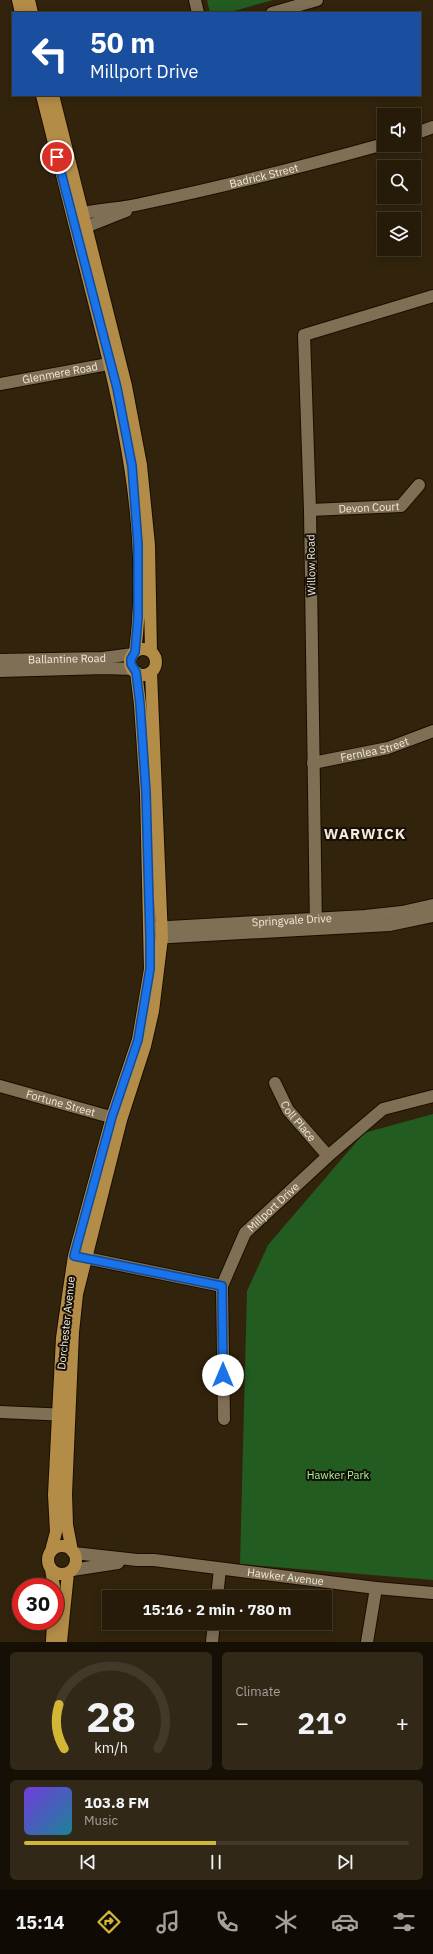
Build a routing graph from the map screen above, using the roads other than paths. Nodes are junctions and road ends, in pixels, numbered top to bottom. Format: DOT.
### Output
graph roads {
  1 [pos="18,0"];
  2 [pos="29,0"];
  3 [pos="195,0"];
  4 [pos="317,0"];
  5 [pos="21,12"];
  6 [pos="32,12"];
  7 [pos="198,12"];
  8 [pos="275,12"];
  9 [pos="42,96"];
  10 [pos="53,96"];
  11 [pos="433,127"];
  12 [pos="421,131"];
  13 [pos="377,146"];
  14 [pos="143,204"];
  15 [pos="78,214"];
  16 [pos="82,229"];
  17 [pos="433,296"];
  18 [pos="114,363"];
  19 [pos="0,384"];
  20 [pos="419,485"];
  21 [pos="310,510"];
  22 [pos="151,652"];
  23 [pos="134,653"];
  24 [pos="0,660"];
  25 [pos="134,670"];
  26 [pos="0,671"];
  27 [pos="151,672"];
  28 [pos="433,731"];
  29 [pos="313,763"];
  30 [pos="433,905"];
  31 [pos="433,916"];
  32 [pos="316,924"];
  33 [pos="156,933"];
  34 [pos="275,1083"];
  35 [pos="0,1086"];
  36 [pos="433,1096"];
  37 [pos="117,1118"];
  38 [pos="328,1156"];
  39 [pos="80,1257"];
  40 [pos="222,1286"];
  41 [pos="0,1412"];
  42 [pos="63,1415"];
  43 [pos="224,1419"];
  44 [pos="51,1551"];
  45 [pos="73,1552"];
  46 [pos="138,1560"];
  47 [pos="51,1569"];
  48 [pos="220,1569"];
  49 [pos="70,1571"];
  50 [pos="52,1578"];
  51 [pos="376,1588"];
  52 [pos="218,1590"];
  53 [pos="433,1593"];
  54 [pos="53,1630"];
  55 [pos="213,1630"];
  56 [pos="52,1642"];
  57 [pos="61,1642"];
  58 [pos="212,1642"];
  59 [pos="367,1642"];
  1 -- 5 [label="main road"];
  2 -- 6 [label="main road"];
  3 -- 7 [label="street"];
  4 -- 8 [label="street"];
  9 -- 15 [label="main road, Dorchester Avenue"];
  10 -- 15 [label="main road, Dorchester Avenue"];
  11 -- 12 [label="street"];
  13 -- 14 [label="street, Badrick Street"];
  14 -- 15 [label="street, Badrick Street"];
  14 -- 16 [label="street, Badrick Street"];
  15 -- 16 [label="main road, Dorchester Avenue"];
  16 -- 18 [label="main road, Dorchester Avenue"];
  17 -- 21 [label="street, Willow Road"];
  18 -- 19 [label="street, Glenmere Road"];
  18 -- 22 [label="main road, Dorchester Avenue"];
  18 -- 23 [label="main road, Dorchester Avenue"];
  20 -- 21 [label="street, Devon Court"];
  21 -- 29 [label="street, Willow Road"];
  22 -- 23 [label="main road"];
  22 -- 27 [label="main road, Dorchester Avenue"];
  23 -- 24 [label="street, Ballantine Road"];
  23 -- 25 [label="main road, Dorchester Avenue"];
  25 -- 26 [label="street, Ballantine Road"];
  25 -- 27 [label="main road"];
  25 -- 33 [label="main road, Dorchester Avenue"];
  27 -- 33 [label="main road, Dorchester Avenue"];
  28 -- 29 [label="street, Fernlea Street"];
  29 -- 32 [label="street, Willow Road"];
  30 -- 32 [label="street, Springvale Drive"];
  31 -- 32 [label="street, Springvale Drive"];
  32 -- 33 [label="street, Springvale Drive"];
  33 -- 37 [label="main road, Dorchester Avenue"];
  34 -- 38 [label="street, Coll Place"];
  35 -- 37 [label="street, Fortune Street"];
  36 -- 38 [label="street, Millport Drive"];
  37 -- 39 [label="main road, Dorchester Avenue"];
  38 -- 40 [label="street, Millport Drive"];
  39 -- 40 [label="street"];
  39 -- 42 [label="main road, Dorchester Avenue"];
  40 -- 43 [label="street"];
  41 -- 42 [label="street"];
  42 -- 44 [label="main road, Dorchester Avenue"];
  42 -- 45 [label="main road, Dorchester Avenue"];
  44 -- 45 [label="main road"];
  44 -- 47 [label="main road, Dorchester Avenue"];
  45 -- 46 [label="street, Hawker Avenue"];
  45 -- 49 [label="main road, Dorchester Avenue"];
  46 -- 48 [label="street, Hawker Avenue"];
  46 -- 49 [label="street, Hawker Avenue"];
  47 -- 49 [label="main road"];
  47 -- 50 [label="main road, Dorchester Avenue"];
  48 -- 51 [label="street, Hawker Avenue"];
  48 -- 52 [label="street"];
  49 -- 57 [label="main road, Dorchester Avenue"];
  51 -- 53 [label="street, Hawker Avenue"];
  51 -- 59 [label="street"];
  54 -- 56 [label="main road"];
  55 -- 58 [label="street"];
}
